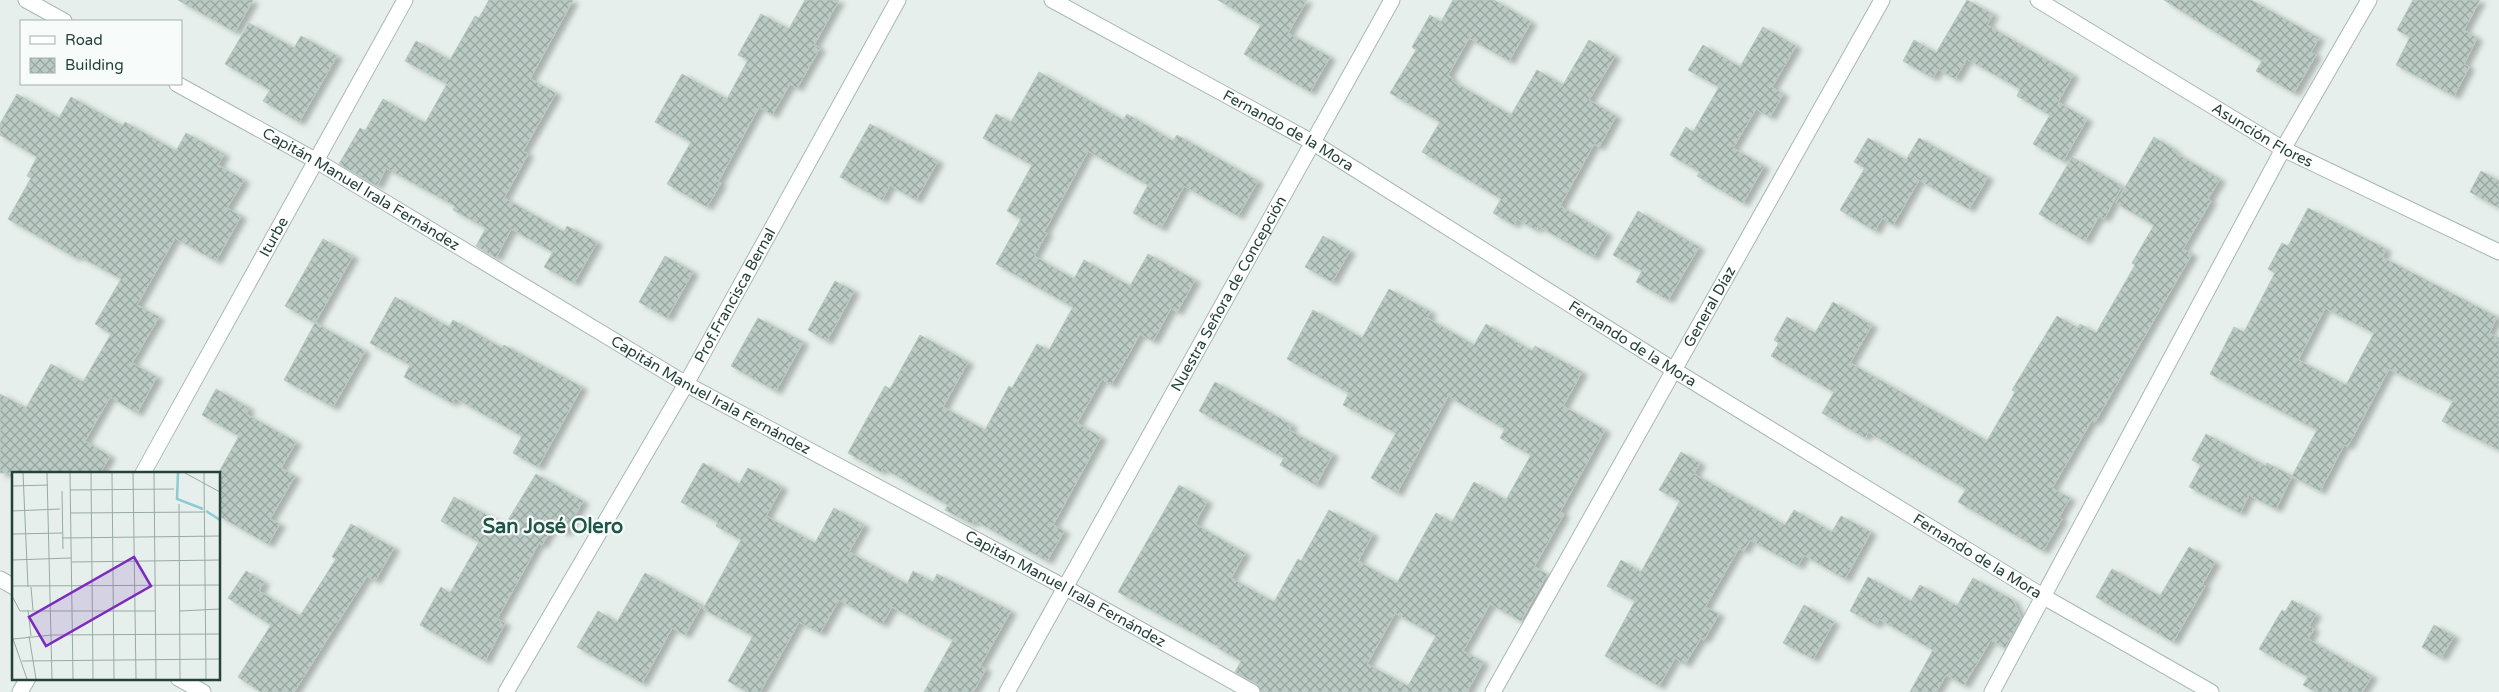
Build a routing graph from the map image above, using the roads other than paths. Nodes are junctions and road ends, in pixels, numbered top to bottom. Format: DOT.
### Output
graph roads {
  1 [pos="26,0"];
  2 [pos="405,0"];
  3 [pos="898,0"];
  4 [pos="1052,0"];
  5 [pos="1392,0"];
  6 [pos="1882,0"];
  7 [pos="2038,0"];
  8 [pos="2369,0"];
  9 [pos="62,20"];
  10 [pos="179,85"];
  11 [pos="1312,142"];
  12 [pos="2283,149"];
  13 [pos="315,160"];
  14 [pos="2499,252"];
  15 [pos="1674,370"];
  16 [pos="686,384"];
  17 [pos="143,472"];
  18 [pos="0,579"];
  19 [pos="12,586"];
  20 [pos="1066,588"];
  21 [pos="2044,597"];
  22 [pos="27,680"];
  23 [pos="182,680"];
  24 [pos="20,692"];
  25 [pos="203,692"];
  26 [pos="506,692"];
  27 [pos="1007,692"];
  28 [pos="1252,692"];
  29 [pos="1493,692"];
  30 [pos="1992,692"];
  31 [pos="2211,692"];
  1 -- 9 [label="street"];
  2 -- 13 [label="street, Iturbe"];
  3 -- 16 [label="street, Prof.Francisca Bernal"];
  4 -- 11 [label="street, Fernando de la Mora"];
  5 -- 11 [label="street, Nuestra Señora de Concepción"];
  6 -- 15 [label="street, General Díaz"];
  7 -- 12 [label="street, Asunción Flores"];
  8 -- 12 [label="street"];
  10 -- 13 [label="street, Capitán Manuel Irala Fernández"];
  11 -- 15 [label="street, Fernando de la Mora"];
  11 -- 20 [label="street, Nuestra Señora de Concepción"];
  12 -- 14 [label="street, Asunción Flores"];
  12 -- 21 [label="street"];
  13 -- 16 [label="street, Capitán Manuel Irala Fernández"];
  13 -- 17 [label="street, Iturbe"];
  15 -- 21 [label="street, Fernando de la Mora"];
  15 -- 29 [label="street, General Díaz"];
  16 -- 20 [label="street, Capitán Manuel Irala Fernández"];
  16 -- 26 [label="street, Prof.Francisca Bernal"];
  18 -- 19 [label="street"];
  20 -- 27 [label="street, Nuestra Señora de Concepción"];
  20 -- 28 [label="street, Capitán Manuel Irala Fernández"];
  21 -- 30 [label="street"];
  21 -- 31 [label="street, Fernando de la Mora"];
  22 -- 24 [label="street"];
  23 -- 25 [label="street"];
}
